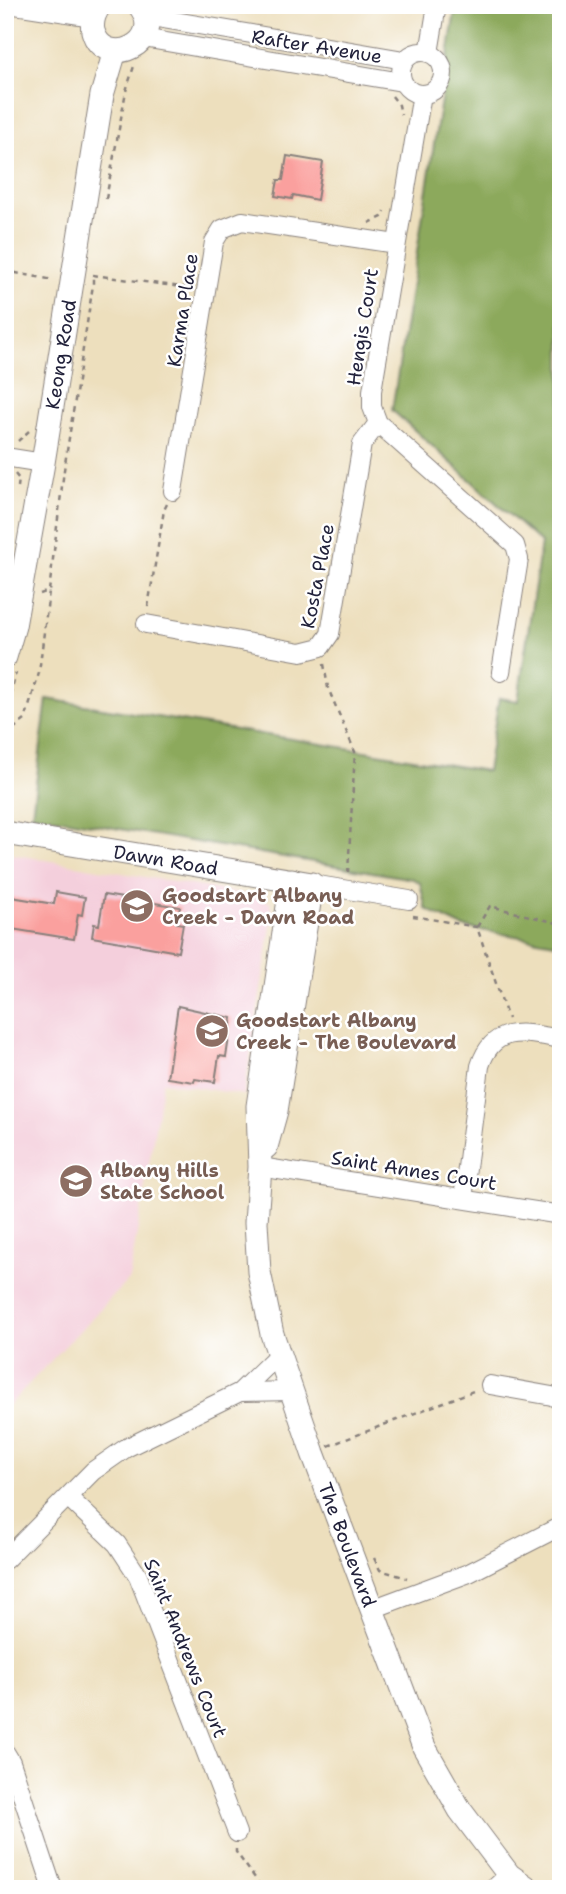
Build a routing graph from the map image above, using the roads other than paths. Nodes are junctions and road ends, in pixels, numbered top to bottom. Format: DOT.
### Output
graph roads {
  1 [pos="15,5"];
  2 [pos="437,5"];
  3 [pos="97,11"];
  4 [pos="142,19"];
  5 [pos="115,51"];
  6 [pos="429,53"];
  7 [pos="404,60"];
  8 [pos="397,89"];
  9 [pos="422,94"];
  10 [pos="397,244"];
  11 [pos="378,424"];
  12 [pos="5,457"];
  13 [pos="43,463"];
  14 [pos="173,491"];
  15 [pos="146,624"];
  16 [pos="11,664"];
  17 [pos="501,672"];
  18 [pos="5,833"];
  19 [pos="302,882"];
  20 [pos="408,907"];
  21 [pos="561,1039"];
  22 [pos="260,1167"];
  23 [pos="463,1199"];
  24 [pos="561,1215"];
  25 [pos="278,1355"];
  26 [pos="490,1385"];
  27 [pos="290,1391"];
  28 [pos="240,1392"];
  29 [pos="561,1401"];
  30 [pos="68,1497"];
  31 [pos="561,1526"];
  32 [pos="5,1560"];
  33 [pos="372,1609"];
  34 [pos="5,1752"];
  35 [pos="237,1833"];
  36 [pos="501,1882"];
  37 [pos="47,1887"];
  38 [pos="529,1889"];
  1 -- 3 [label="street"];
  2 -- 6 [label="street"];
  3 -- 5 [label="street"];
  4 -- 5 [label="street"];
  4 -- 7 [label="street, Rafter Avenue"];
  4 -- 8 [label="street, Rafter Avenue"];
  5 -- 13 [label="street, Keong Road"];
  6 -- 7 [label="street, Rafter Avenue"];
  6 -- 9 [label="street"];
  7 -- 8 [label="street, Rafter Avenue"];
  8 -- 9 [label="street, Rafter Avenue"];
  9 -- 10 [label="street, Hengis Court"];
  10 -- 11 [label="street, Hengis Court"];
  10 -- 14 [label="street, Karma Place"];
  11 -- 15 [label="street, Kosta Place"];
  11 -- 17 [label="street"];
  12 -- 13 [label="street"];
  13 -- 16 [label="street, Keong Road"];
  18 -- 19 [label="street, Dawn Road"];
  19 -- 20 [label="street, Dawn Road"];
  19 -- 22 [label="street, The Boulevard"];
  21 -- 23 [label="street"];
  22 -- 23 [label="street, Saint Annes Court"];
  22 -- 25 [label="street, The Boulevard"];
  23 -- 24 [label="street, Saint Annes Court"];
  25 -- 27 [label="street, The Boulevard"];
  25 -- 28 [label="street"];
  26 -- 29 [label="street"];
  27 -- 28 [label="street"];
  27 -- 33 [label="street, The Boulevard"];
  28 -- 30 [label="street"];
  30 -- 32 [label="street"];
  30 -- 35 [label="street, Saint Andrews Court"];
  31 -- 33 [label="street"];
  33 -- 36 [label="street, The Boulevard"];
  34 -- 37 [label="street"];
  36 -- 38 [label="street, The Boulevard"];
}
